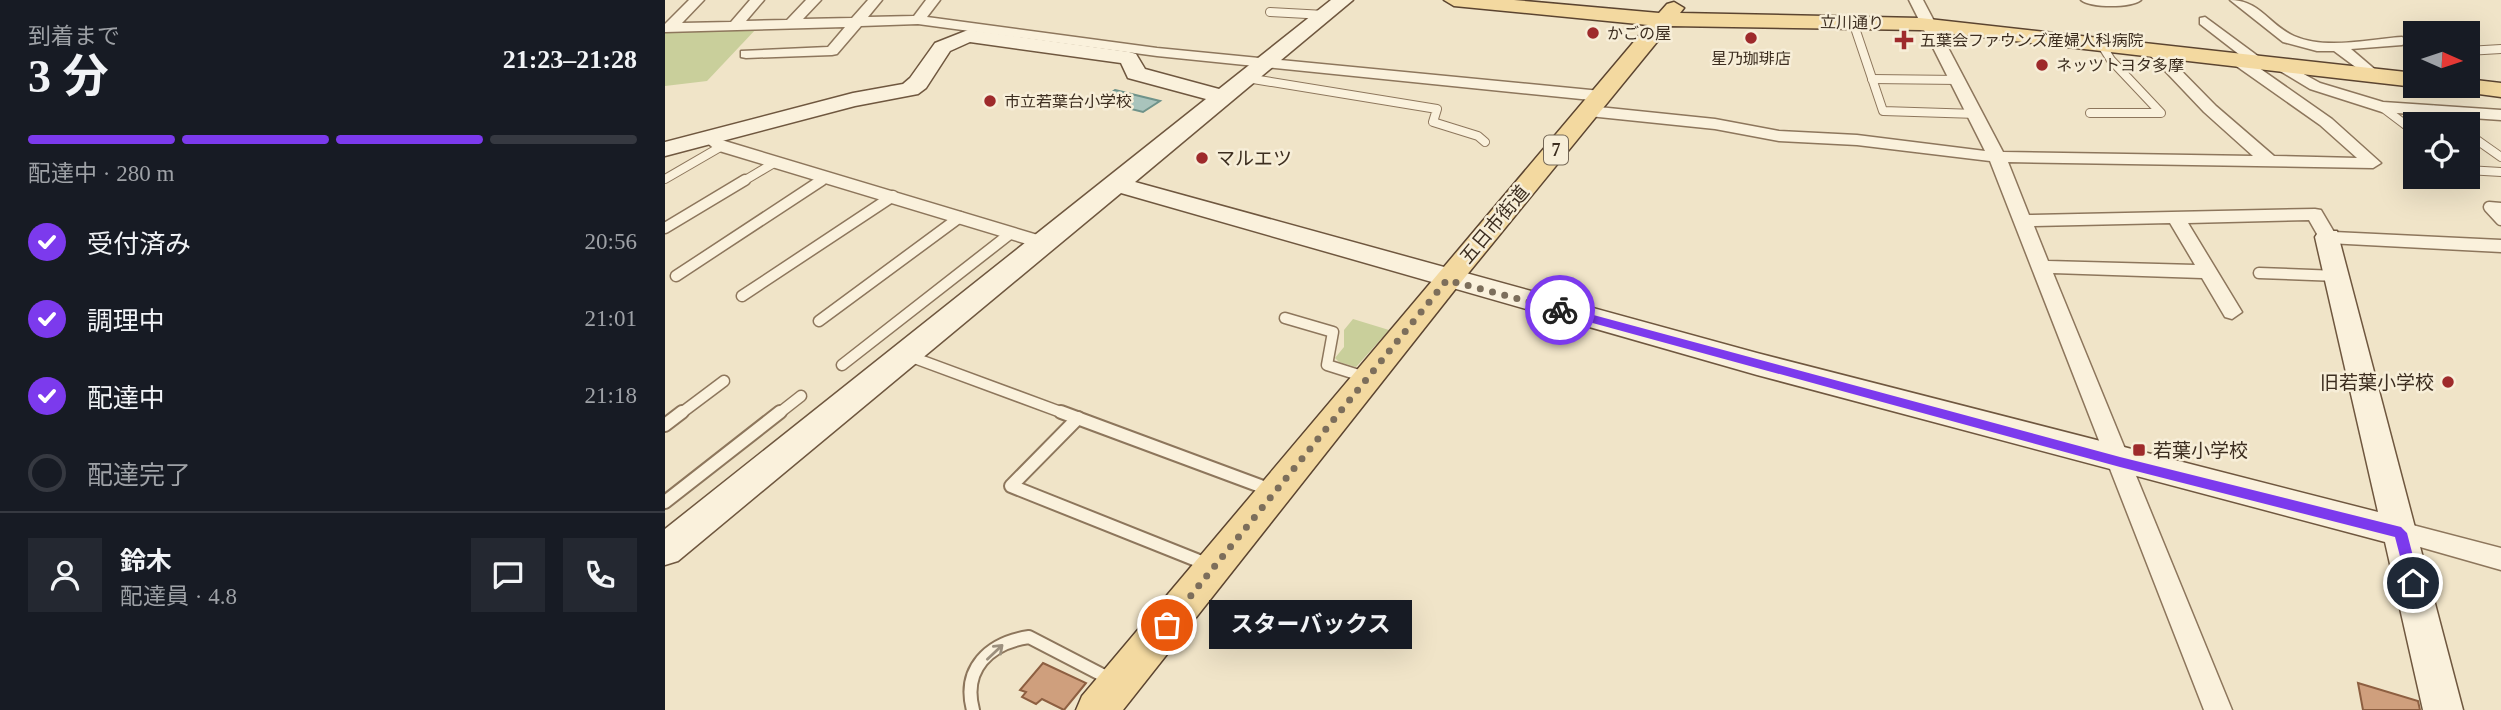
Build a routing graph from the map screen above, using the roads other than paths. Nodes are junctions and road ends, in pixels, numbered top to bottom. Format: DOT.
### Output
graph roads {
  1 [pos="697,0"];
  2 [pos="757,0"];
  3 [pos="814,0"];
  4 [pos="874,0"];
  5 [pos="933,0"];
  6 [pos="1343,0"];
  7 [pos="1454,0"];
  8 [pos="1680,0"];
  9 [pos="1916,0"];
  10 [pos="2088,0"];
  11 [pos="2134,0"];
  12 [pos="2237,0"];
  13 [pos="1538,5"];
  14 [pos="1270,12"];
  15 [pos="1325,15"];
  16 [pos="918,20"];
  17 [pos="1664,20"];
  18 [pos="857,21"];
  19 [pos="793,22"];
  20 [pos="1853,22"];
  21 [pos="2187,22"];
  22 [pos="736,24"];
  23 [pos="1929,25"];
  24 [pos="667,28"];
  25 [pos="2402,41"];
  26 [pos="2101,44"];
  27 [pos="2337,46"];
  28 [pos="2501,49"];
  29 [pos="2153,50"];
  30 [pos="2480,50"];
  31 [pos="747,54"];
  32 [pos="2237,60"];
  33 [pos="1268,62"];
  34 [pos="2269,64"];
  35 [pos="2373,75"];
  36 [pos="1247,78"];
  37 [pos="1872,79"];
  38 [pos="2403,79"];
  39 [pos="1959,80"];
  40 [pos="2480,88"];
  41 [pos="2501,90"];
  42 [pos="1224,97"];
  43 [pos="1595,104"];
  44 [pos="2382,107"];
  45 [pos="2434,110"];
  46 [pos="2437,112"];
  47 [pos="2090,113"];
  48 [pos="1977,114"];
  49 [pos="2500,116"];
  50 [pos="2403,123"];
  51 [pos="718,141"];
  52 [pos="1485,142"];
  53 [pos="2480,142"];
  54 [pos="665,149"];
  55 [pos="1997,157"];
  56 [pos="2501,157"];
  57 [pos="2269,161"];
  58 [pos="774,163"];
  59 [pos="2480,171"];
  60 [pos="2501,173"];
  61 [pos="826,178"];
  62 [pos="665,179"];
  63 [pos="1117,184"];
  64 [pos="893,196"];
  65 [pos="2501,208"];
  66 [pos="960,218"];
  67 [pos="2176,218"];
  68 [pos="2501,220"];
  69 [pos="2024,221"];
  70 [pos="665,228"];
  71 [pos="1011,233"];
  72 [pos="2328,237"];
  73 [pos="1044,243"];
  74 [pos="2501,246"];
  75 [pos="2043,267"];
  76 [pos="2209,272"];
  77 [pos="2259,273"];
  78 [pos="676,276"];
  79 [pos="2337,276"];
  80 [pos="1447,280"];
  81 [pos="742,296"];
  82 [pos="2232,312"];
  83 [pos="1285,318"];
  84 [pos="818,321"];
  85 [pos="907,355"];
  86 [pos="842,365"];
  87 [pos="1367,378"];
  88 [pos="725,381"];
  89 [pos="801,396"];
  90 [pos="1078,418"];
  91 [pos="665,425"];
  92 [pos="2120,462"];
  93 [pos="1275,491"];
  94 [pos="665,502"];
  95 [pos="2401,533"];
  96 [pos="665,550"];
  97 [pos="2501,559"];
  98 [pos="1214,567"];
  99 [pos="1108,697"];
  100 [pos="972,710"];
  101 [pos="2218,710"];
  102 [pos="2444,710"];
  1 -- 24 [label="street"];
  2 -- 22 [label="street"];
  3 -- 19 [label="street"];
  4 -- 18 [label="street"];
  5 -- 16 [label="street"];
  6 -- 15 [label="street"];
  7 -- 13 [label="main road, 立川通り"];
  8 -- 17 [label="main road, 五日市街道 / 7"];
  9 -- 23 [label="street"];
  10 -- 11 [label="street"];
  12 -- 27 [label="street"];
  13 -- 17 [label="main road, 立川通り"];
  14 -- 15 [label="lane"];
  15 -- 33 [label="street"];
  16 -- 18 [label="street"];
  16 -- 33 [label="street"];
  17 -- 20 [label="main road, 立川通り"];
  17 -- 43 [label="main road, 五日市街道 / 7"];
  18 -- 19 [label="street"];
  18 -- 31 [label="street"];
  19 -- 22 [label="street"];
  20 -- 23 [label="main road, 立川通り"];
  20 -- 37 [label="lane"];
  21 -- 34 [label="street"];
  22 -- 24 [label="street"];
  23 -- 26 [label="main road, 立川通り"];
  23 -- 39 [label="street"];
  25 -- 27 [label="street"];
  26 -- 29 [label="main road, 立川通り"];
  26 -- 47 [label="lane"];
  27 -- 35 [label="street"];
  28 -- 30 [label="lane"];
  29 -- 32 [label="main road, 立川通り"];
  29 -- 57 [label="street"];
  32 -- 34 [label="main road, 立川通り"];
  32 -- 57 [label="street"];
  33 -- 36 [label="street"];
  33 -- 43 [label="street"];
  34 -- 35 [label="main road, 立川通り"];
  34 -- 44 [label="street"];
  35 -- 38 [label="main road, 立川通り"];
  36 -- 42 [label="street"];
  36 -- 52 [label="lane"];
  37 -- 39 [label="lane"];
  37 -- 48 [label="lane"];
  39 -- 48 [label="street"];
  40 -- 41 [label="main road"];
  42 -- 51 [label="street"];
  42 -- 63 [label="street"];
  43 -- 55 [label="street"];
  43 -- 80 [label="main road, 五日市街道 / 7"];
  44 -- 45 [label="street"];
  44 -- 50 [label="lane"];
  45 -- 46 [label="lane"];
  45 -- 49 [label="street"];
  48 -- 55 [label="street"];
  51 -- 54 [label="street"];
  51 -- 58 [label="street"];
  51 -- 62 [label="lane"];
  53 -- 56 [label="lane"];
  55 -- 57 [label="street"];
  55 -- 69 [label="street"];
  58 -- 61 [label="street"];
  58 -- 70 [label="lane"];
  59 -- 60 [label="lane"];
  61 -- 64 [label="street"];
  61 -- 78 [label="lane"];
  63 -- 73 [label="street"];
  63 -- 80 [label="street"];
  64 -- 66 [label="street"];
  64 -- 81 [label="lane"];
  65 -- 68 [label="lane"];
  66 -- 71 [label="street"];
  66 -- 84 [label="lane"];
  67 -- 69 [label="street"];
  67 -- 72 [label="street"];
  67 -- 76 [label="street"];
  69 -- 75 [label="street"];
  71 -- 73 [label="street"];
  71 -- 86 [label="lane"];
  72 -- 74 [label="street"];
  72 -- 79 [label="street"];
  73 -- 85 [label="street"];
  75 -- 76 [label="street"];
  75 -- 92 [label="street"];
  76 -- 82 [label="street"];
  77 -- 79 [label="lane"];
  79 -- 95 [label="street"];
  80 -- 87 [label="main road, 五日市街道 / 7"];
  80 -- 92 [label="street"];
  83 -- 87 [label="lane"];
  85 -- 90 [label="lane"];
  85 -- 96 [label="street"];
  87 -- 93 [label="main road, 五日市街道 / 7"];
  88 -- 91 [label="lane"];
  89 -- 94 [label="lane"];
  90 -- 93 [label="lane"];
  90 -- 98 [label="lane"];
  92 -- 95 [label="street"];
  92 -- 101 [label="street"];
  93 -- 98 [label="main road, 五日市街道 / 7"];
  95 -- 97 [label="street"];
  95 -- 102 [label="street"];
  98 -- 99 [label="main road, 五日市街道 / 7"];
  100 -- 99 [label="lane, one-way"];
}
